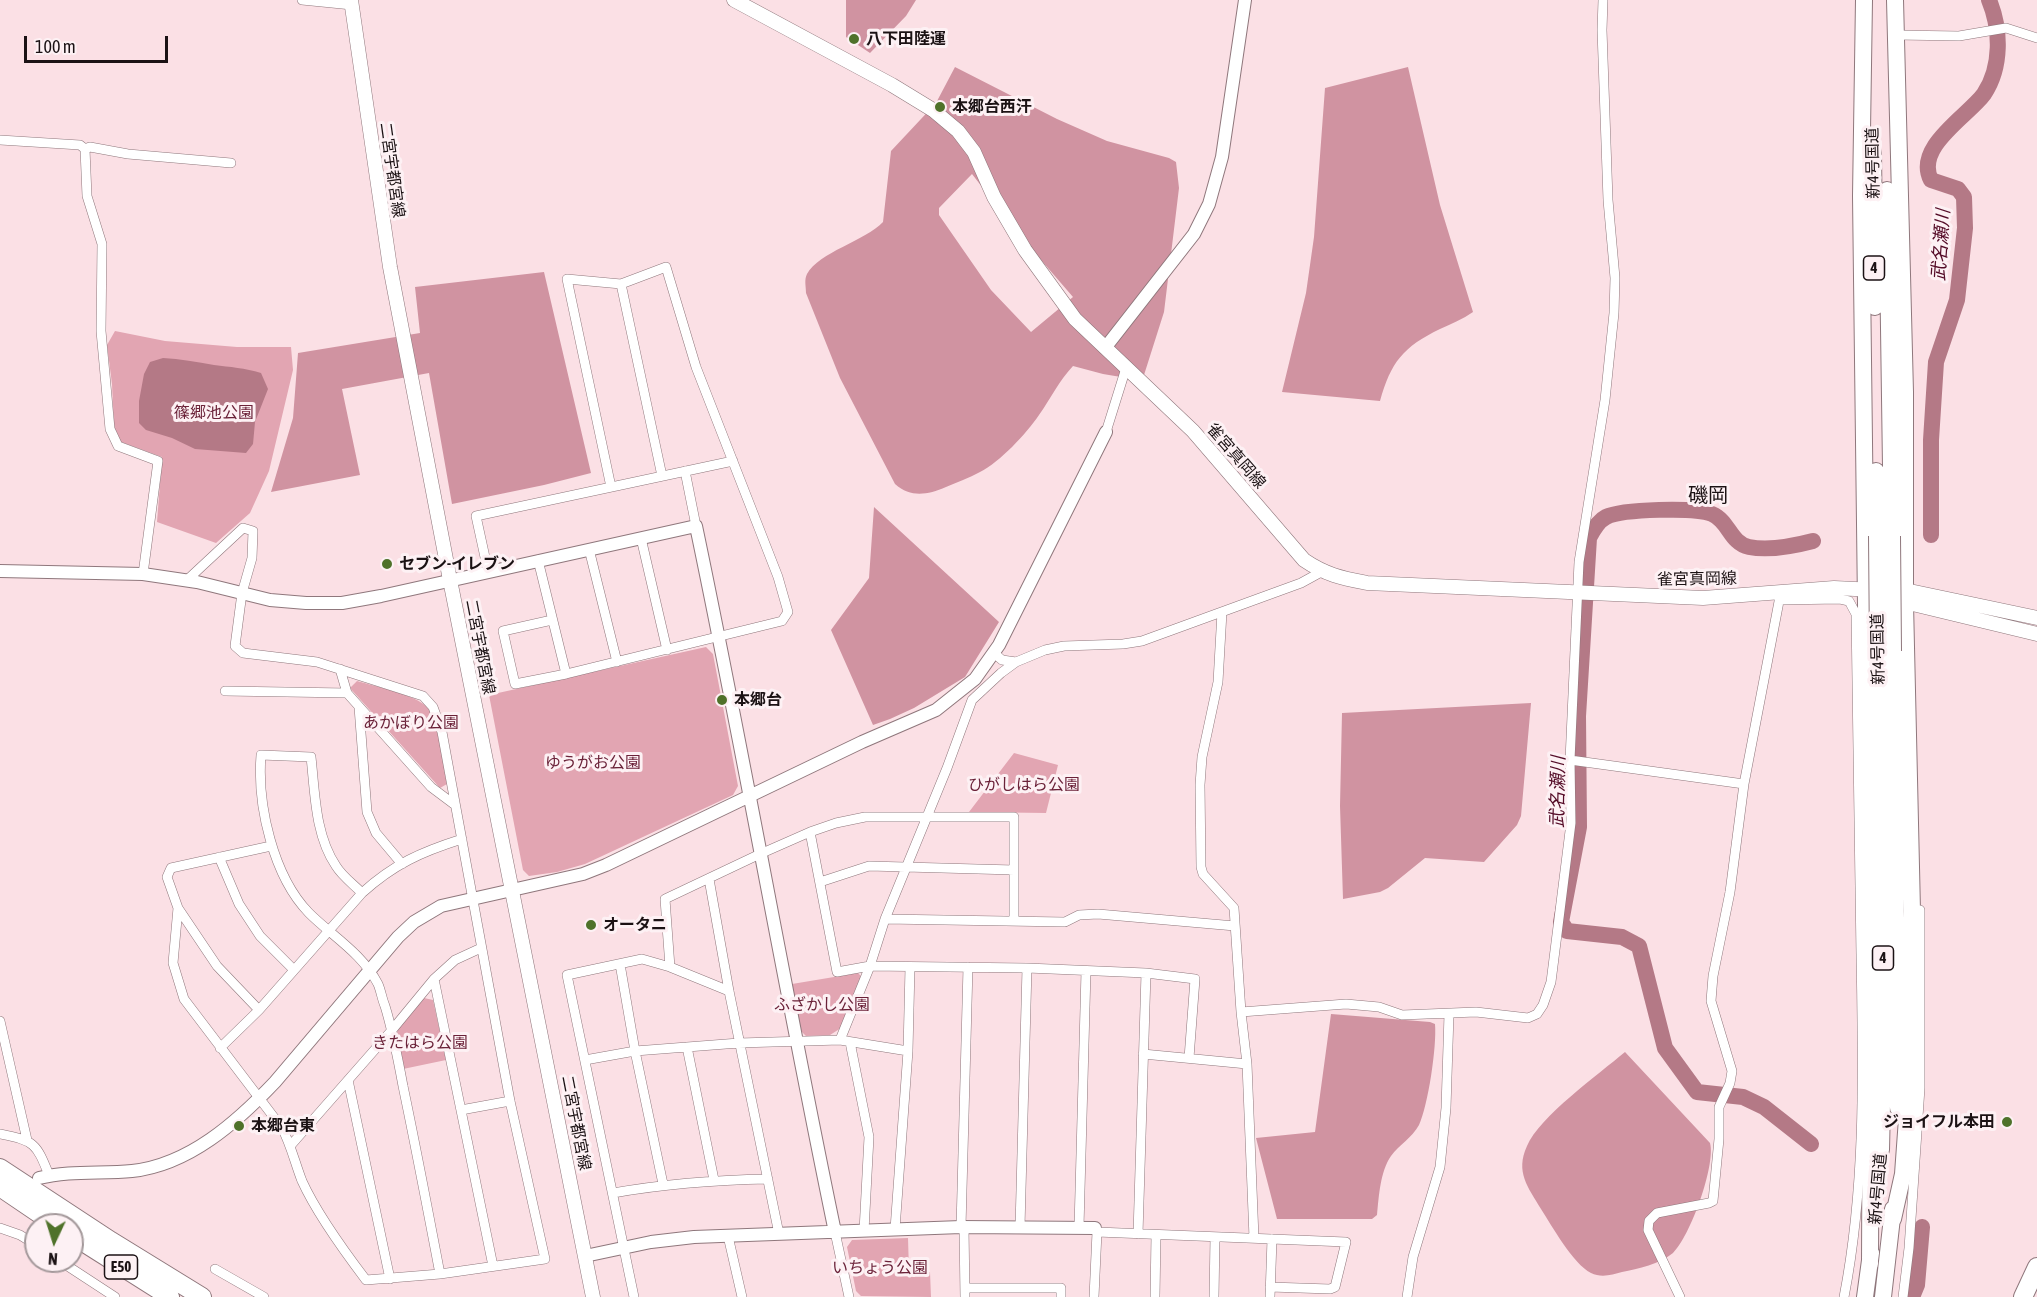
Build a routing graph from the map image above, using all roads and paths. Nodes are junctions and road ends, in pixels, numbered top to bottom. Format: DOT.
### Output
graph roads {
  1 [pos="302,0"];
  2 [pos="734,0"];
  3 [pos="1245,0"];
  4 [pos="1604,0"];
  5 [pos="1864,0"];
  6 [pos="1870,0"];
  7 [pos="1886,0"];
  8 [pos="1895,0"];
  9 [pos="352,3"];
  10 [pos="1897,35"];
  11 [pos="2037,38"];
  12 [pos="0,140"];
  13 [pos="85,149"];
  14 [pos="231,163"];
  15 [pos="621,284"];
  16 [pos="1105,348"];
  17 [pos="1126,368"];
  18 [pos="1106,432"];
  19 [pos="733,460"];
  20 [pos="685,471"];
  21 [pos="662,476"];
  22 [pos="611,487"];
  23 [pos="696,526"];
  24 [pos="1884,536"];
  25 [pos="642,538"];
  26 [pos="589,549"];
  27 [pos="538,560"];
  28 [pos="0,571"];
  29 [pos="488,571"];
  30 [pos="1321,572"];
  31 [pos="143,574"];
  32 [pos="450,580"];
  33 [pos="186,581"];
  34 [pos="1866,590"];
  35 [pos="1577,591"];
  36 [pos="242,593"];
  37 [pos="1780,596"];
  38 [pos="1905,596"];
  39 [pos="1222,612"];
  40 [pos="2037,618"];
  41 [pos="552,620"];
  42 [pos="2037,634"];
  43 [pos="719,638"];
  44 [pos="667,650"];
  45 [pos="1886,652"];
  46 [pos="994,653"];
  47 [pos="617,662"];
  48 [pos="1016,662"];
  49 [pos="340,669"];
  50 [pos="566,674"];
  51 [pos="225,691"];
  52 [pos="347,693"];
  53 [pos="359,706"];
  54 [pos="1570,760"];
  55 [pos="1744,784"];
  56 [pos="749,797"];
  57 [pos="455,805"];
  58 [pos="928,816"];
  59 [pos="810,832"];
  60 [pos="462,839"];
  61 [pos="271,846"];
  62 [pos="760,854"];
  63 [pos="219,857"];
  64 [pos="402,864"];
  65 [pos="907,867"];
  66 [pos="1014,870"];
  67 [pos="709,879"];
  68 [pos="820,882"];
  69 [pos="511,889"];
  70 [pos="362,893"];
  71 [pos="474,897"];
  72 [pos="177,908"];
  73 [pos="1920,910"];
  74 [pos="885,918"];
  75 [pos="1014,920"];
  76 [pos="1235,926"];
  77 [pos="329,931"];
  78 [pos="481,948"];
  79 [pos="620,964"];
  80 [pos="870,966"];
  81 [pos="670,967"];
  82 [pos="910,967"];
  83 [pos="968,968"];
  84 [pos="1027,968"];
  85 [pos="294,970"];
  86 [pos="369,971"];
  87 [pos="1086,971"];
  88 [pos="1146,973"];
  89 [pos="434,978"];
  90 [pos="729,991"];
  91 [pos="259,1010"];
  92 [pos="1241,1012"];
  93 [pos="1449,1014"];
  94 [pos="0,1021"];
  95 [pos="392,1030"];
  96 [pos="845,1041"];
  97 [pos="795,1042"];
  98 [pos="740,1043"];
  99 [pos="687,1047"];
  100 [pos="220,1048"];
  101 [pos="635,1051"];
  102 [pos="908,1051"];
  103 [pos="1143,1054"];
  104 [pos="1189,1059"];
  105 [pos="585,1060"];
  106 [pos="1247,1064"];
  107 [pos="348,1080"];
  108 [pos="260,1098"];
  109 [pos="510,1101"];
  110 [pos="461,1110"];
  111 [pos="0,1134"];
  112 [pos="27,1140"];
  113 [pos="291,1145"];
  114 [pos="0,1168"];
  115 [pos="44,1177"];
  116 [pos="768,1179"];
  117 [pos="714,1180"];
  118 [pos="663,1185"];
  119 [pos="0,1187"];
  120 [pos="613,1193"];
  121 [pos="38,1213"];
  122 [pos="1893,1219"];
  123 [pos="962,1227"];
  124 [pos="1020,1227"];
  125 [pos="1079,1227"];
  126 [pos="0,1228"];
  127 [pos="895,1229"];
  128 [pos="864,1230"];
  129 [pos="1096,1230"];
  130 [pos="835,1232"];
  131 [pos="779,1234"];
  132 [pos="1138,1234"];
  133 [pos="1156,1235"];
  134 [pos="728,1236"];
  135 [pos="1215,1237"];
  136 [pos="24,1238"];
  137 [pos="1254,1238"];
  138 [pos="1272,1239"];
  139 [pos="84,1243"];
  140 [pos="624,1248"];
  141 [pos="585,1256"];
  142 [pos="1870,1264"];
  143 [pos="493,1266"];
  144 [pos="2037,1267"];
  145 [pos="215,1269"];
  146 [pos="78,1273"];
  147 [pos="440,1274"];
  148 [pos="390,1279"];
  149 [pos="1270,1292"];
  150 [pos="965,1293"];
  151 [pos="115,1297"];
  152 [pos="170,1297"];
  153 [pos="201,1297"];
  154 [pos="264,1297"];
  155 [pos="594,1297"];
  156 [pos="634,1297"];
  157 [pos="742,1297"];
  158 [pos="849,1297"];
  159 [pos="1061,1297"];
  160 [pos="1094,1297"];
  161 [pos="1155,1297"];
  162 [pos="1214,1297"];
  163 [pos="1407,1297"];
  164 [pos="1680,1297"];
  165 [pos="1844,1297"];
  166 [pos="1865,1297"];
  167 [pos="1883,1297"];
  168 [pos="1903,1297"];
  169 [pos="2023,1297"];
  1 -- 9 [label="street"];
  2 -- 16 [label="main road, 雀宮真岡線"];
  3 -- 16 [label="street"];
  4 -- 35 [label="street"];
  5 -- 34 [label="highway"];
  6 -- 24 [label="highway, 新4号国道 / 4"];
  7 -- 24 [label="highway, 新4号国道 / 4"];
  8 -- 10 [label="highway"];
  9 -- 32 [label="main road, 二宮宇都宮線"];
  10 -- 11 [label="street"];
  10 -- 38 [label="highway"];
  12 -- 13 [label="street"];
  13 -- 14 [label="street"];
  13 -- 31 [label="street"];
  15 -- 19 [label="street"];
  15 -- 21 [label="street"];
  15 -- 22 [label="street"];
  16 -- 17 [label="main road, 雀宮真岡線"];
  17 -- 18 [label="street"];
  17 -- 30 [label="main road, 雀宮真岡線"];
  18 -- 46 [label="street"];
  19 -- 20 [label="street"];
  19 -- 43 [label="street"];
  20 -- 21 [label="street"];
  20 -- 23 [label="street"];
  21 -- 22 [label="street"];
  22 -- 29 [label="street"];
  23 -- 25 [label="street"];
  23 -- 43 [label="street"];
  24 -- 45 [label="highway, 新4号国道 / 4, bridge"];
  25 -- 26 [label="street"];
  25 -- 44 [label="street"];
  26 -- 27 [label="street"];
  26 -- 47 [label="street"];
  27 -- 29 [label="street"];
  27 -- 41 [label="street"];
  28 -- 31 [label="street"];
  29 -- 32 [label="street"];
  30 -- 35 [label="main road, 雀宮真岡線"];
  30 -- 39 [label="street"];
  31 -- 33 [label="street"];
  32 -- 36 [label="street"];
  32 -- 69 [label="main road, 二宮宇都宮線"];
  33 -- 36 [label="street"];
  33 -- 36 [label="street"];
  34 -- 37 [label="main road, 雀宮真岡線"];
  34 -- 38 [label="main road, 雀宮真岡線"];
  34 -- 142 [label="highway"];
  35 -- 37 [label="main road, 雀宮真岡線"];
  35 -- 54 [label="street"];
  36 -- 49 [label="street"];
  37 -- 55 [label="street"];
  37 -- 165 [label="street"];
  38 -- 40 [label="main road, 雀宮真岡線"];
  38 -- 42 [label="main road, 雀宮真岡線"];
  38 -- 122 [label="highway"];
  39 -- 48 [label="street"];
  39 -- 76 [label="street"];
  41 -- 50 [label="street"];
  41 -- 50 [label="street"];
  43 -- 44 [label="street"];
  43 -- 56 [label="street"];
  44 -- 47 [label="street"];
  45 -- 122 [label="highway, 新4号国道 / 4"];
  45 -- 142 [label="highway, 新4号国道 / 4"];
  46 -- 48 [label="street"];
  46 -- 56 [label="street"];
  47 -- 50 [label="street"];
  48 -- 58 [label="street"];
  49 -- 52 [label="street"];
  49 -- 57 [label="street"];
  51 -- 52 [label="street"];
  52 -- 53 [label="street"];
  53 -- 57 [label="street"];
  53 -- 64 [label="street"];
  54 -- 55 [label="street"];
  54 -- 93 [label="street"];
  55 -- 164 [label="street"];
  56 -- 62 [label="street"];
  56 -- 69 [label="street"];
  57 -- 60 [label="street"];
  58 -- 59 [label="street"];
  58 -- 65 [label="street"];
  58 -- 66 [label="street"];
  59 -- 62 [label="street"];
  59 -- 68 [label="street"];
  60 -- 64 [label="street"];
  60 -- 71 [label="street"];
  61 -- 63 [label="street"];
  61 -- 70 [label="street"];
  61 -- 77 [label="street"];
  62 -- 67 [label="street"];
  62 -- 97 [label="street"];
  63 -- 72 [label="street"];
  63 -- 85 [label="street"];
  64 -- 70 [label="street"];
  65 -- 66 [label="street"];
  65 -- 68 [label="street"];
  65 -- 74 [label="street"];
  66 -- 75 [label="street"];
  67 -- 81 [label="street"];
  67 -- 90 [label="street"];
  68 -- 80 [label="street"];
  69 -- 71 [label="street"];
  69 -- 141 [label="main road, 二宮宇都宮線"];
  70 -- 77 [label="street"];
  71 -- 78 [label="street"];
  71 -- 86 [label="street"];
  72 -- 91 [label="street"];
  72 -- 100 [label="street"];
  73 -- 168 [label="street"];
  74 -- 75 [label="street"];
  74 -- 80 [label="street"];
  75 -- 76 [label="street"];
  76 -- 92 [label="street"];
  77 -- 85 [label="street"];
  77 -- 86 [label="street"];
  78 -- 89 [label="street"];
  78 -- 109 [label="street"];
  79 -- 81 [label="street"];
  79 -- 101 [label="street"];
  79 -- 105 [label="street"];
  80 -- 82 [label="street"];
  80 -- 96 [label="street"];
  81 -- 90 [label="street"];
  82 -- 83 [label="street"];
  82 -- 102 [label="street"];
  83 -- 84 [label="street"];
  83 -- 123 [label="street"];
  84 -- 87 [label="street"];
  84 -- 124 [label="street"];
  85 -- 91 [label="street"];
  86 -- 95 [label="street"];
  86 -- 108 [label="street"];
  87 -- 88 [label="street"];
  87 -- 125 [label="street"];
  88 -- 103 [label="street"];
  88 -- 104 [label="street"];
  89 -- 95 [label="street"];
  89 -- 110 [label="street"];
  90 -- 98 [label="street"];
  91 -- 100 [label="street"];
  92 -- 93 [label="street"];
  92 -- 106 [label="street"];
  93 -- 163 [label="street"];
  94 -- 112 [label="street"];
  95 -- 107 [label="street"];
  95 -- 147 [label="street"];
  96 -- 97 [label="street"];
  96 -- 102 [label="street"];
  96 -- 128 [label="street"];
  97 -- 98 [label="street"];
  97 -- 130 [label="street"];
  98 -- 99 [label="street"];
  98 -- 116 [label="street"];
  99 -- 101 [label="street"];
  99 -- 117 [label="street"];
  100 -- 108 [label="street"];
  101 -- 105 [label="street"];
  101 -- 118 [label="street"];
  102 -- 127 [label="street"];
  103 -- 104 [label="street"];
  103 -- 132 [label="street"];
  104 -- 106 [label="street"];
  105 -- 120 [label="street"];
  106 -- 137 [label="street"];
  107 -- 113 [label="street"];
  107 -- 148 [label="street"];
  108 -- 113 [label="street"];
  108 -- 115 [label="street"];
  109 -- 110 [label="street"];
  109 -- 143 [label="street"];
  110 -- 143 [label="street"];
  111 -- 112 [label="street"];
  112 -- 115 [label="street"];
  113 -- 148 [label="street"];
  114 -- 153 [label="highway, E50"];
  116 -- 117 [label="street"];
  116 -- 131 [label="street"];
  117 -- 118 [label="street"];
  118 -- 120 [label="street"];
  119 -- 121 [label="highway"];
  120 -- 140 [label="street"];
  122 -- 167 [label="highway, 新4号国道 / 4"];
  123 -- 124 [label="street"];
  123 -- 127 [label="street"];
  123 -- 150 [label="street"];
  124 -- 125 [label="street"];
  125 -- 129 [label="street"];
  126 -- 136 [label="street"];
  127 -- 128 [label="street"];
  128 -- 130 [label="street"];
  129 -- 132 [label="street"];
  129 -- 160 [label="street"];
  130 -- 131 [label="street"];
  130 -- 158 [label="street"];
  131 -- 134 [label="street"];
  132 -- 133 [label="street"];
  133 -- 135 [label="street"];
  133 -- 161 [label="street"];
  134 -- 140 [label="street"];
  134 -- 157 [label="street"];
  135 -- 137 [label="street"];
  135 -- 162 [label="street"];
  137 -- 138 [label="street"];
  138 -- 149 [label="street"];
  138 -- 149 [label="street"];
  139 -- 152 [label="highway, E50"];
  140 -- 141 [label="street"];
  140 -- 156 [label="street"];
  141 -- 155 [label="main road, 二宮宇都宮線"];
  142 -- 166 [label="highway, 新4号国道 / 4"];
  143 -- 147 [label="street"];
  144 -- 169 [label="highway"];
  145 -- 154 [label="street"];
  146 -- 151 [label="street"];
  147 -- 148 [label="street"];
  150 -- 159 [label="street"];
}
